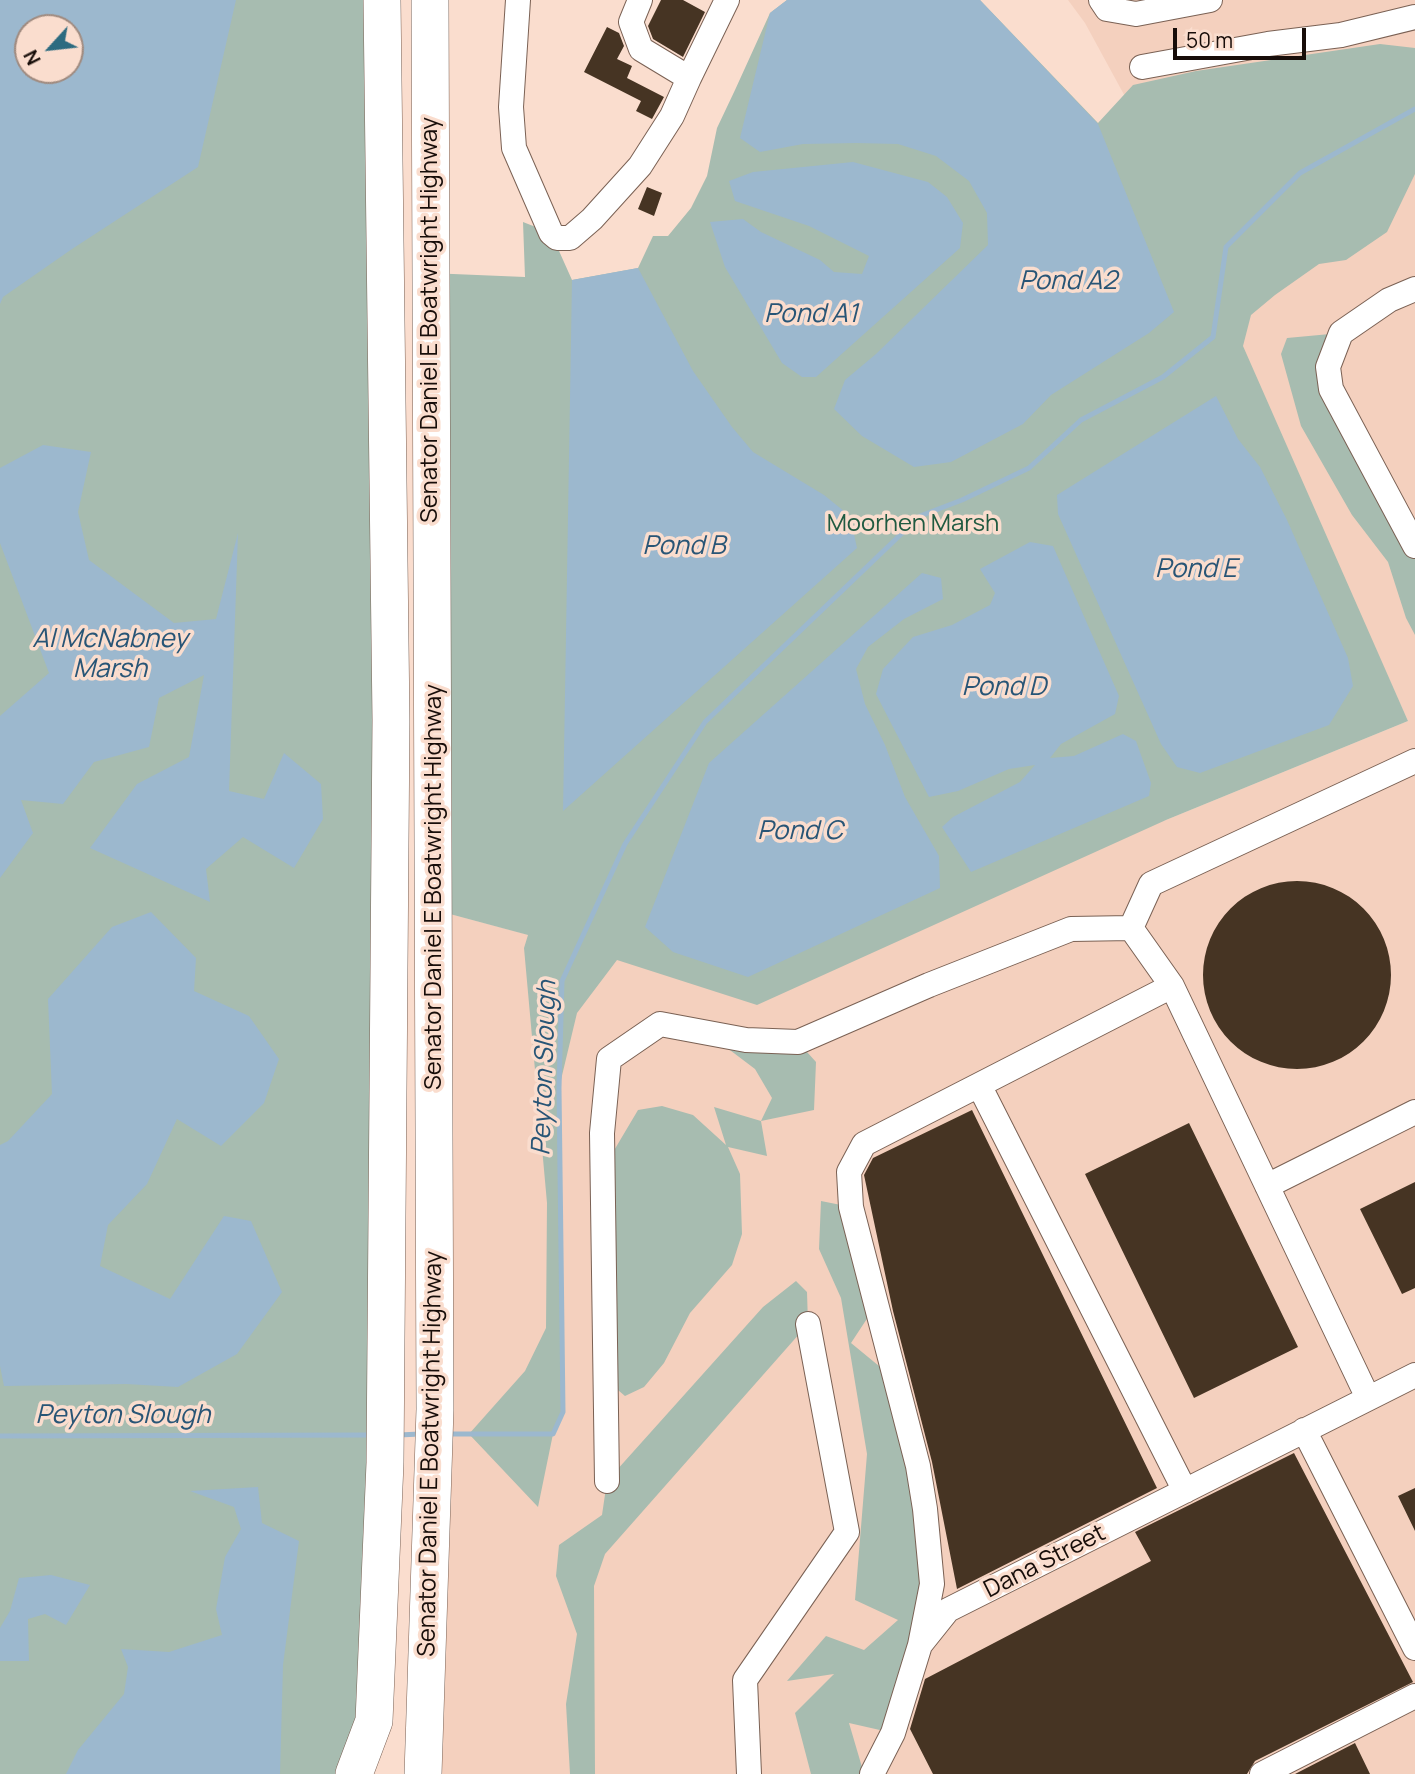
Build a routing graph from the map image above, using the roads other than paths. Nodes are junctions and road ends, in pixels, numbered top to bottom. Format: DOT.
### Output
graph roads {
  1 [pos="382,0"];
  2 [pos="430,0"];
  3 [pos="518,0"];
  4 [pos="640,0"];
  5 [pos="727,0"];
  6 [pos="1101,0"];
  7 [pos="1210,0"];
  8 [pos="1415,17"];
  9 [pos="1142,67"];
  10 [pos="689,78"];
  11 [pos="1415,289"];
  12 [pos="1415,546"];
  13 [pos="1415,761"];
  14 [pos="1130,928"];
  15 [pos="1172,986"];
  16 [pos="979,1085"];
  17 [pos="1415,1112"];
  18 [pos="1267,1186"];
  19 [pos="808,1324"];
  20 [pos="1415,1375"];
  21 [pos="1368,1398"];
  22 [pos="1304,1430"];
  23 [pos="607,1481"];
  24 [pos="1185,1491"];
  25 [pos="920,1645"];
  26 [pos="1415,1648"];
  27 [pos="1415,1696"];
  28 [pos="374,1721"];
  29 [pos="354,1774"];
  30 [pos="372,1774"];
  31 [pos="423,1774"];
  32 [pos="749,1774"];
  33 [pos="872,1774"];
  34 [pos="1262,1774"];
  1 -- 28 [label="highway, Senator Daniel E Boatwright Highway"];
  2 -- 31 [label="highway, Senator Daniel E Boatwright Highway"];
  3 -- 10 [label="street"];
  4 -- 10 [label="street"];
  5 -- 10 [label="street"];
  6 -- 7 [label="street"];
  8 -- 9 [label="street"];
  11 -- 12 [label="street"];
  13 -- 14 [label="street"];
  14 -- 15 [label="street"];
  14 -- 23 [label="street"];
  15 -- 16 [label="street"];
  15 -- 18 [label="street"];
  16 -- 24 [label="street"];
  16 -- 25 [label="street"];
  17 -- 18 [label="street"];
  18 -- 21 [label="street"];
  19 -- 32 [label="street"];
  20 -- 21 [label="street, Dana Street"];
  21 -- 22 [label="street, Dana Street"];
  22 -- 24 [label="street, Dana Street"];
  22 -- 26 [label="street"];
  24 -- 25 [label="street, Dana Street"];
  25 -- 33 [label="street, Dana Street"];
  27 -- 34 [label="street"];
  28 -- 29 [label="highway"];
  28 -- 30 [label="highway"];
}
